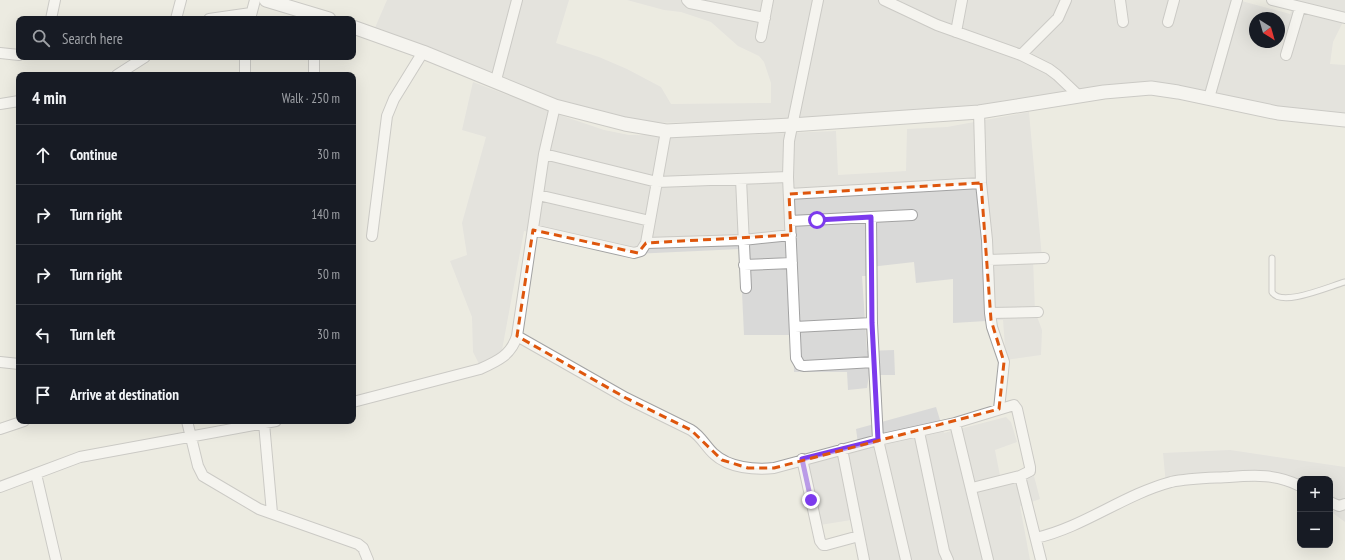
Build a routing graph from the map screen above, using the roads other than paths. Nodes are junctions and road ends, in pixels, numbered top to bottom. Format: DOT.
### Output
graph roads {
  1 [pos="55,0"];
  2 [pos="181,0"];
  3 [pos="254,0"];
  4 [pos="266,0"];
  5 [pos="517,0"];
  6 [pos="687,0"];
  7 [pos="768,0"];
  8 [pos="818,0"];
  9 [pos="884,0"];
  10 [pos="962,0"];
  11 [pos="1066,0"];
  12 [pos="1120,0"];
  13 [pos="1174,0"];
  14 [pos="1236,0"];
  15 [pos="1272,0"];
  16 [pos="726,5"];
  17 [pos="1300,8"];
  18 [pos="52,16"];
  19 [pos="177,16"];
  20 [pos="250,16"];
  21 [pos="312,16"];
  22 [pos="765,18"];
  23 [pos="1345,18"];
  24 [pos="1123,22"];
  25 [pos="1168,22"];
  26 [pos="356,28"];
  27 [pos="956,32"];
  28 [pos="762,38"];
  29 [pos="423,52"];
  30 [pos="0,53"];
  31 [pos="16,55"];
  32 [pos="1021,55"];
  33 [pos="1286,55"];
  34 [pos="142,60"];
  35 [pos="245,60"];
  36 [pos="314,60"];
  37 [pos="130,71"];
  38 [pos="245,72"];
  39 [pos="314,72"];
  40 [pos="496,80"];
  41 [pos="1079,96"];
  42 [pos="1209,98"];
  43 [pos="16,101"];
  44 [pos="0,104"];
  45 [pos="555,106"];
  46 [pos="979,112"];
  47 [pos="1345,120"];
  48 [pos="791,125"];
  49 [pos="666,131"];
  50 [pos="544,154"];
  51 [pos="788,177"];
  52 [pos="741,179"];
  53 [pos="658,182"];
  54 [pos="981,183"];
  55 [pos="789,194"];
  56 [pos="538,196"];
  57 [pos="912,215"];
  58 [pos="871,217"];
  59 [pos="650,221"];
  60 [pos="790,221"];
  61 [pos="533,230"];
  62 [pos="791,235"];
  63 [pos="372,236"];
  64 [pos="743,240"];
  65 [pos="646,243"];
  66 [pos="1044,258"];
  67 [pos="1272,258"];
  68 [pos="988,260"];
  69 [pos="792,263"];
  70 [pos="744,265"];
  71 [pos="1345,282"];
  72 [pos="746,288"];
  73 [pos="990,312"];
  74 [pos="1038,312"];
  75 [pos="872,323"];
  76 [pos="795,327"];
  77 [pos="517,336"];
  78 [pos="0,362"];
  79 [pos="874,362"];
  80 [pos="16,364"];
  81 [pos="356,401"];
  82 [pos="999,409"];
  83 [pos="955,423"];
  84 [pos="16,424"];
  85 [pos="188,424"];
  86 [pos="259,424"];
  87 [pos="264,424"];
  88 [pos="0,429"];
  89 [pos="919,432"];
  90 [pos="192,438"];
  91 [pos="878,440"];
  92 [pos="842,449"];
  93 [pos="802,459"];
  94 [pos="36,474"];
  95 [pos="1020,476"];
  96 [pos="1297,485"];
  97 [pos="0,486"];
  98 [pos="972,488"];
  99 [pos="1333,503"];
  100 [pos="1345,504"];
  101 [pos="272,514"];
  102 [pos="859,536"];
  103 [pos="1036,538"];
  104 [pos="56,560"];
  105 [pos="368,560"];
  106 [pos="864,560"];
  107 [pos="906,560"];
  108 [pos="948,560"];
  109 [pos="988,560"];
  110 [pos="1041,560"];
  1 -- 18 [label="street"];
  2 -- 19 [label="street"];
  3 -- 20 [label="street"];
  4 -- 21 [label="street"];
  5 -- 40 [label="street"];
  6 -- 16 [label="street"];
  7 -- 22 [label="street"];
  8 -- 48 [label="street"];
  9 -- 27 [label="street"];
  10 -- 27 [label="street"];
  11 -- 32 [label="street"];
  12 -- 24 [label="street"];
  13 -- 25 [label="street"];
  14 -- 42 [label="street"];
  15 -- 17 [label="street"];
  16 -- 22 [label="street"];
  17 -- 23 [label="street"];
  17 -- 33 [label="street"];
  22 -- 28 [label="street"];
  26 -- 29 [label="street"];
  27 -- 32 [label="street"];
  29 -- 40 [label="street"];
  29 -- 63 [label="street"];
  30 -- 31 [label="street"];
  32 -- 41 [label="street"];
  34 -- 37 [label="street"];
  35 -- 38 [label="street"];
  36 -- 39 [label="street"];
  40 -- 45 [label="street"];
  41 -- 42 [label="street"];
  41 -- 46 [label="street"];
  42 -- 47 [label="street"];
  43 -- 44 [label="street"];
  45 -- 49 [label="street"];
  45 -- 50 [label="street"];
  46 -- 48 [label="street"];
  46 -- 54 [label="street"];
  48 -- 49 [label="street"];
  48 -- 51 [label="street"];
  49 -- 53 [label="street"];
  50 -- 53 [label="street"];
  50 -- 56 [label="street"];
  51 -- 52 [label="street"];
  51 -- 55 [label="street"];
  52 -- 53 [label="street"];
  52 -- 64 [label="street"];
  53 -- 59 [label="street"];
  54 -- 55 [label="street"];
  54 -- 68 [label="street"];
  55 -- 60 [label="street"];
  56 -- 59 [label="street"];
  56 -- 61 [label="street"];
  57 -- 58 [label="street"];
  58 -- 60 [label="street"];
  58 -- 75 [label="street"];
  59 -- 65 [label="street"];
  60 -- 62 [label="street"];
  61 -- 65 [label="street"];
  61 -- 77 [label="street"];
  62 -- 64 [label="street"];
  62 -- 69 [label="street"];
  64 -- 65 [label="street"];
  64 -- 70 [label="street"];
  66 -- 68 [label="street"];
  67 -- 71 [label="lane"];
  68 -- 73 [label="street"];
  69 -- 70 [label="street"];
  69 -- 76 [label="street"];
  70 -- 72 [label="street"];
  73 -- 74 [label="street"];
  73 -- 82 [label="street"];
  75 -- 76 [label="street"];
  75 -- 79 [label="street"];
  76 -- 79 [label="street"];
  77 -- 81 [label="street"];
  77 -- 93 [label="street"];
  78 -- 80 [label="street"];
  79 -- 91 [label="street"];
  82 -- 83 [label="street"];
  82 -- 95 [label="street"];
  83 -- 89 [label="street"];
  83 -- 98 [label="street"];
  84 -- 88 [label="street"];
  85 -- 90 [label="street"];
  86 -- 90 [label="street"];
  87 -- 101 [label="street"];
  89 -- 91 [label="street"];
  89 -- 108 [label="street"];
  90 -- 94 [label="street"];
  90 -- 101 [label="street"];
  91 -- 92 [label="street"];
  91 -- 107 [label="street"];
  92 -- 93 [label="street"];
  92 -- 102 [label="street"];
  93 -- 102 [label="street"];
  94 -- 97 [label="street"];
  94 -- 104 [label="street"];
  95 -- 98 [label="street"];
  95 -- 103 [label="street"];
  96 -- 103 [label="street"];
  98 -- 109 [label="street"];
  99 -- 100 [label="street"];
  101 -- 105 [label="street"];
  102 -- 106 [label="street"];
  103 -- 110 [label="street"];
}
